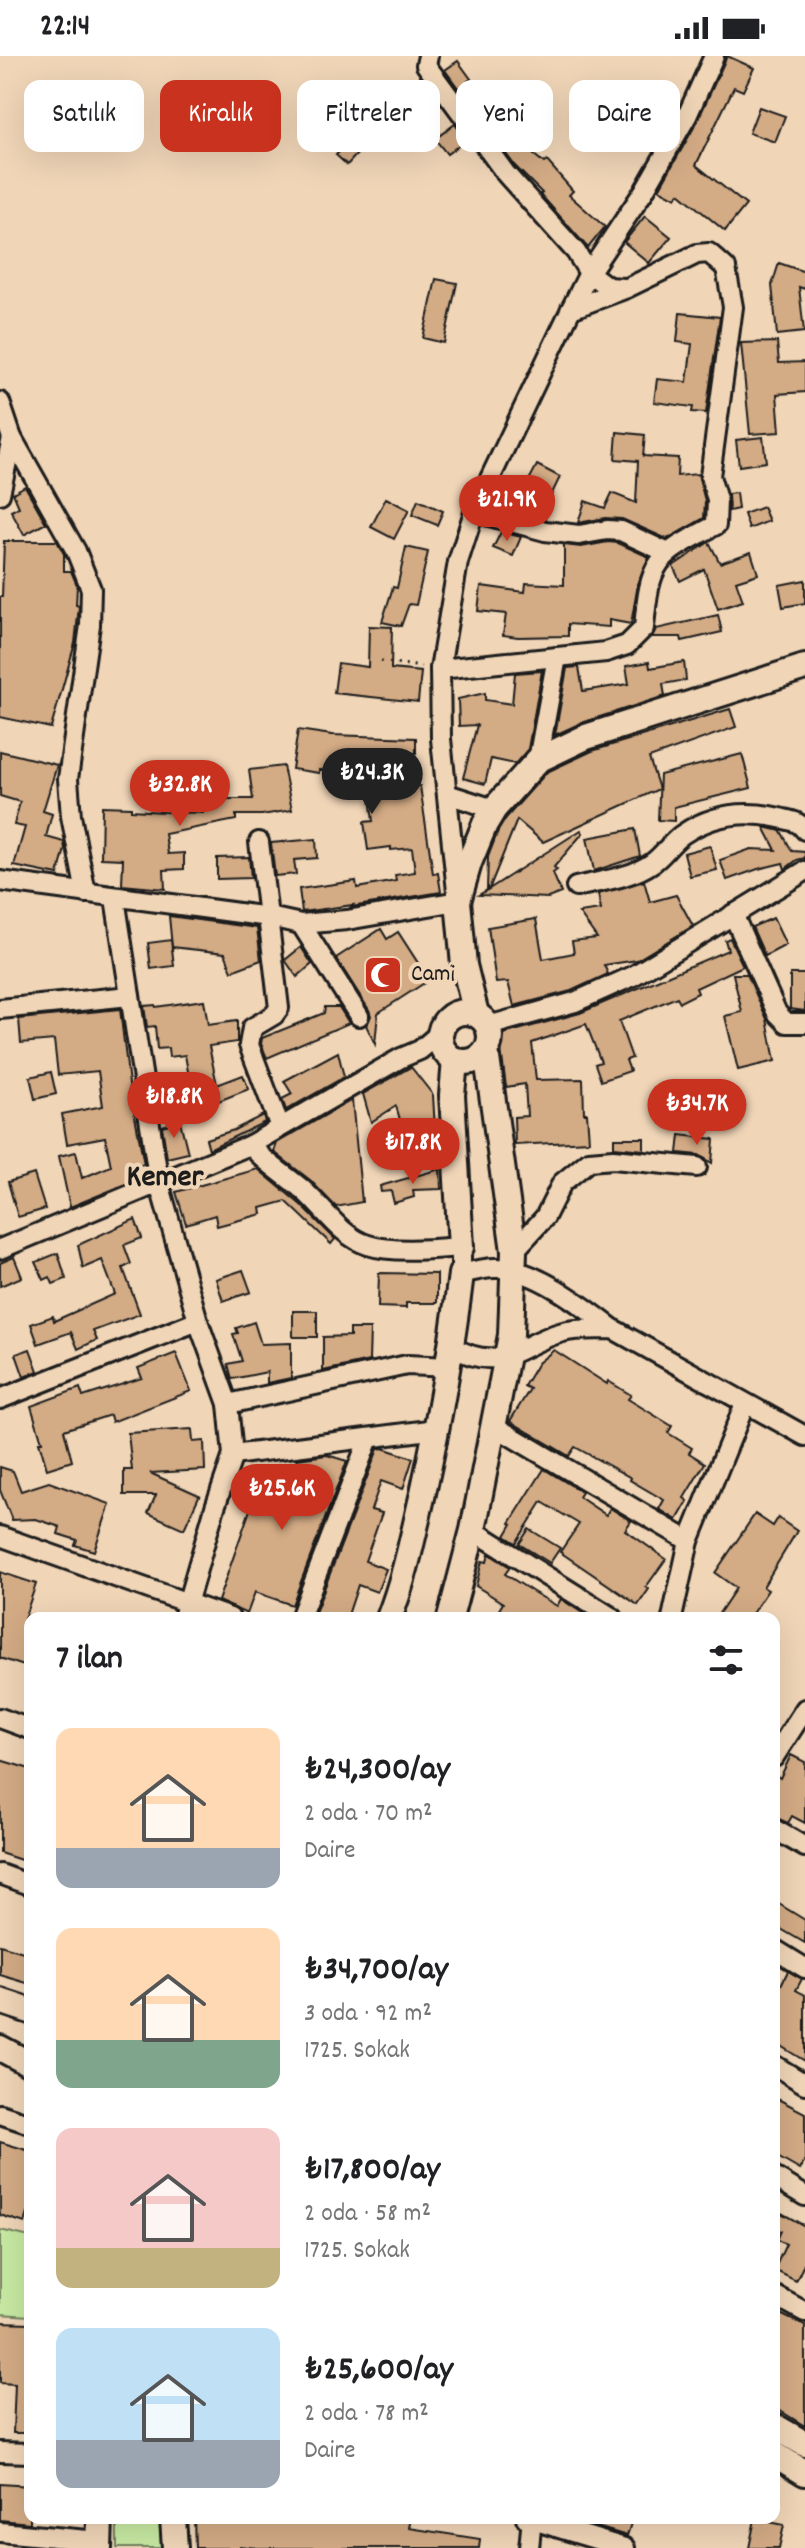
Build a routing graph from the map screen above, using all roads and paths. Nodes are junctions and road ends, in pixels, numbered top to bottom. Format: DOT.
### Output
graph roads {
  1 [pos="714,56"];
  2 [pos="427,61"];
  3 [pos="589,273"];
  4 [pos="627,288"];
  5 [pos="571,309"];
  6 [pos="0,402"];
  7 [pos="12,438"];
  8 [pos="0,494"];
  9 [pos="474,512"];
  10 [pos="666,552"];
  11 [pos="557,657"];
  12 [pos="381,661"];
  13 [pos="805,667"];
  14 [pos="440,669"];
  15 [pos="538,760"];
  16 [pos="447,794"];
  17 [pos="494,809"];
  18 [pos="805,830"];
  19 [pos="259,842"];
  20 [pos="805,871"];
  21 [pos="0,881"];
  22 [pos="576,887"];
  23 [pos="86,893"];
  24 [pos="115,898"];
  25 [pos="458,901"];
  26 [pos="733,914"];
  27 [pos="269,917"];
  28 [pos="301,924"];
  29 [pos="130,996"];
  30 [pos="0,1009"];
  31 [pos="359,1016"];
  32 [pos="805,1023"];
  33 [pos="460,1034"];
  34 [pos="280,1127"];
  35 [pos="250,1145"];
  36 [pos="697,1167"];
  37 [pos="159,1183"];
  38 [pos="461,1247"];
  39 [pos="0,1249"];
  40 [pos="514,1260"];
  41 [pos="461,1274"];
  42 [pos="198,1321"];
  43 [pos="613,1329"];
  44 [pos="508,1356"];
  45 [pos="451,1357"];
  46 [pos="0,1399"];
  47 [pos="228,1404"];
  48 [pos="745,1404"];
  49 [pos="494,1426"];
  50 [pos="437,1429"];
  51 [pos="805,1436"];
  52 [pos="369,1438"];
  53 [pos="233,1455"];
  54 [pos="473,1530"];
  55 [pos="0,1536"];
  56 [pos="689,1541"];
  57 [pos="186,1610"];
  58 [pos="302,1612"];
  59 [pos="391,1612"];
  60 [pos="452,1612"];
  61 [pos="603,1612"];
  62 [pos="673,1612"];
  63 [pos="803,1717"];
  64 [pos="0,1718"];
  65 [pos="24,1727"];
  66 [pos="780,1749"];
  67 [pos="780,1832"];
  68 [pos="805,1847"];
  69 [pos="0,1874"];
  70 [pos="24,1883"];
  71 [pos="780,1953"];
  72 [pos="805,1968"];
  73 [pos="0,2001"];
  74 [pos="24,2009"];
  75 [pos="0,2048"];
  76 [pos="24,2061"];
  77 [pos="780,2069"];
  78 [pos="805,2084"];
  79 [pos="0,2114"];
  80 [pos="24,2122"];
  81 [pos="780,2181"];
  82 [pos="805,2196"];
  83 [pos="780,2298"];
  84 [pos="805,2312"];
  85 [pos="780,2429"];
  86 [pos="805,2444"];
  87 [pos="0,2452"];
  88 [pos="24,2453"];
  89 [pos="780,2458"];
  90 [pos="805,2473"];
  91 [pos="173,2524"];
  92 [pos="531,2524"];
  93 [pos="551,2524"];
  94 [pos="0,2532"];
  95 [pos="99,2536"];
  96 [pos="175,2548"];
  97 [pos="529,2548"];
  98 [pos="625,2548"];
  1 -- 3 [label="street"];
  2 -- 3 [label="street"];
  3 -- 4 [label="street"];
  3 -- 5 [label="street"];
  4 -- 5 [label="street"];
  4 -- 10 [label="street"];
  5 -- 9 [label="street"];
  6 -- 7 [label="street"];
  7 -- 8 [label="street"];
  7 -- 23 [label="street"];
  9 -- 10 [label="street"];
  9 -- 14 [label="street"];
  10 -- 11 [label="street"];
  11 -- 14 [label="street"];
  11 -- 15 [label="street"];
  12 -- 14 [label="path"];
  13 -- 15 [label="main road"];
  14 -- 16 [label="street"];
  15 -- 17 [label="main road"];
  16 -- 17 [label="street"];
  16 -- 25 [label="street"];
  17 -- 25 [label="main road"];
  18 -- 22 [label="street"];
  19 -- 27 [label="street"];
  20 -- 26 [label="street"];
  21 -- 23 [label="street"];
  23 -- 24 [label="street"];
  24 -- 27 [label="street"];
  24 -- 29 [label="street"];
  25 -- 28 [label="street"];
  25 -- 33 [label="main road"];
  26 -- 32 [label="street"];
  26 -- 33 [label="street"];
  27 -- 28 [label="street"];
  27 -- 34 [label="street"];
  28 -- 31 [label="street"];
  29 -- 30 [label="street"];
  29 -- 37 [label="street"];
  33 -- 34 [label="street"];
  33 -- 38 [label="main road"];
  33 -- 40 [label="main road"];
  34 -- 35 [label="street"];
  35 -- 37 [label="street"];
  35 -- 38 [label="street"];
  36 -- 40 [label="street"];
  37 -- 39 [label="street"];
  37 -- 42 [label="street"];
  38 -- 41 [label="street"];
  40 -- 41 [label="street"];
  40 -- 43 [label="street"];
  40 -- 44 [label="main road"];
  41 -- 45 [label="main road"];
  42 -- 46 [label="street"];
  42 -- 47 [label="street"];
  43 -- 44 [label="street"];
  43 -- 48 [label="street"];
  44 -- 45 [label="street"];
  44 -- 49 [label="main road"];
  45 -- 47 [label="street"];
  45 -- 50 [label="main road"];
  47 -- 53 [label="street"];
  48 -- 51 [label="street"];
  48 -- 56 [label="street"];
  49 -- 54 [label="main road"];
  49 -- 56 [label="street"];
  50 -- 52 [label="street"];
  50 -- 59 [label="main road"];
  52 -- 53 [label="street"];
  52 -- 58 [label="street"];
  53 -- 57 [label="street"];
  54 -- 60 [label="main road"];
  54 -- 61 [label="street"];
  55 -- 57 [label="street"];
  56 -- 62 [label="street"];
  63 -- 66 [label="street"];
  64 -- 65 [label="street"];
  67 -- 68 [label="street"];
  69 -- 70 [label="street"];
  71 -- 72 [label="street"];
  73 -- 74 [label="main road"];
  75 -- 76 [label="main road"];
  77 -- 78 [label="street"];
  79 -- 80 [label="street"];
  81 -- 82 [label="street"];
  83 -- 84 [label="street"];
  85 -- 86 [label="main road"];
  87 -- 88 [label="street"];
  89 -- 90 [label="main road"];
  91 -- 96 [label="main road"];
  92 -- 97 [label="street"];
  93 -- 98 [label="street"];
  94 -- 95 [label="street"];
}
